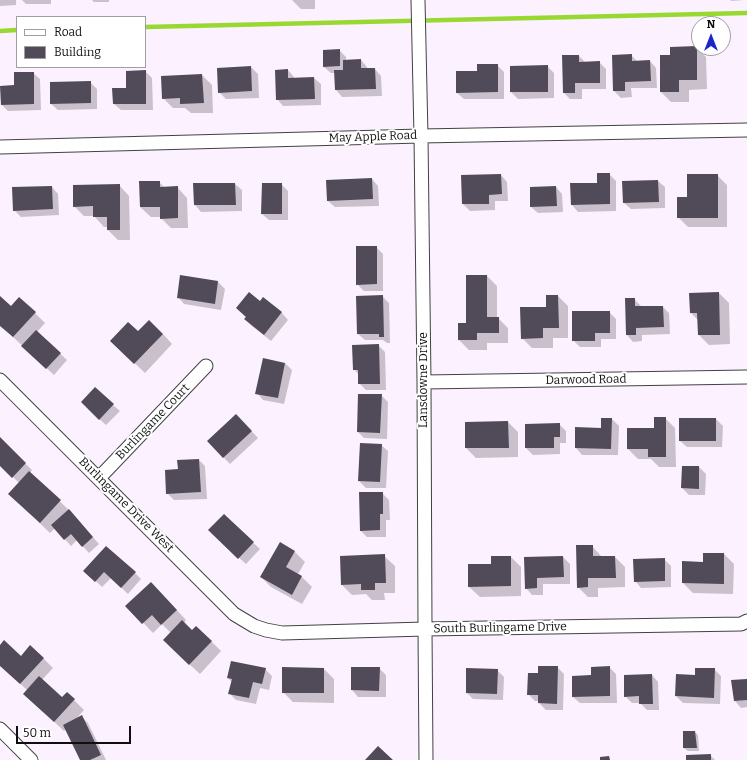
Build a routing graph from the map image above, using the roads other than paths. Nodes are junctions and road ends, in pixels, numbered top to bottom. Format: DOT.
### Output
graph roads {
  1 [pos="418,0"];
  2 [pos="747,130"];
  3 [pos="421,136"];
  4 [pos="0,147"];
  5 [pos="206,366"];
  6 [pos="747,377"];
  7 [pos="0,380"];
  8 [pos="424,382"];
  9 [pos="99,478"];
  10 [pos="747,621"];
  11 [pos="254,626"];
  12 [pos="424,629"];
  13 [pos="0,729"];
  14 [pos="31,760"];
  15 [pos="426,760"];
  1 -- 3 [label="street, Lansdowne Drive"];
  2 -- 3 [label="street, May Apple Road"];
  3 -- 4 [label="street, May Apple Road"];
  3 -- 8 [label="street, Lansdowne Drive"];
  5 -- 9 [label="street, Burlingame Court"];
  6 -- 8 [label="street, Darwood Road"];
  7 -- 9 [label="street, Burlingame Drive West"];
  8 -- 12 [label="street, Lansdowne Drive"];
  9 -- 11 [label="street, Burlingame Drive West"];
  10 -- 12 [label="street, South Burlingame Drive"];
  11 -- 12 [label="street, South Burlingame Drive"];
  12 -- 15 [label="street, Lansdowne Drive"];
  13 -- 14 [label="street"];
}
